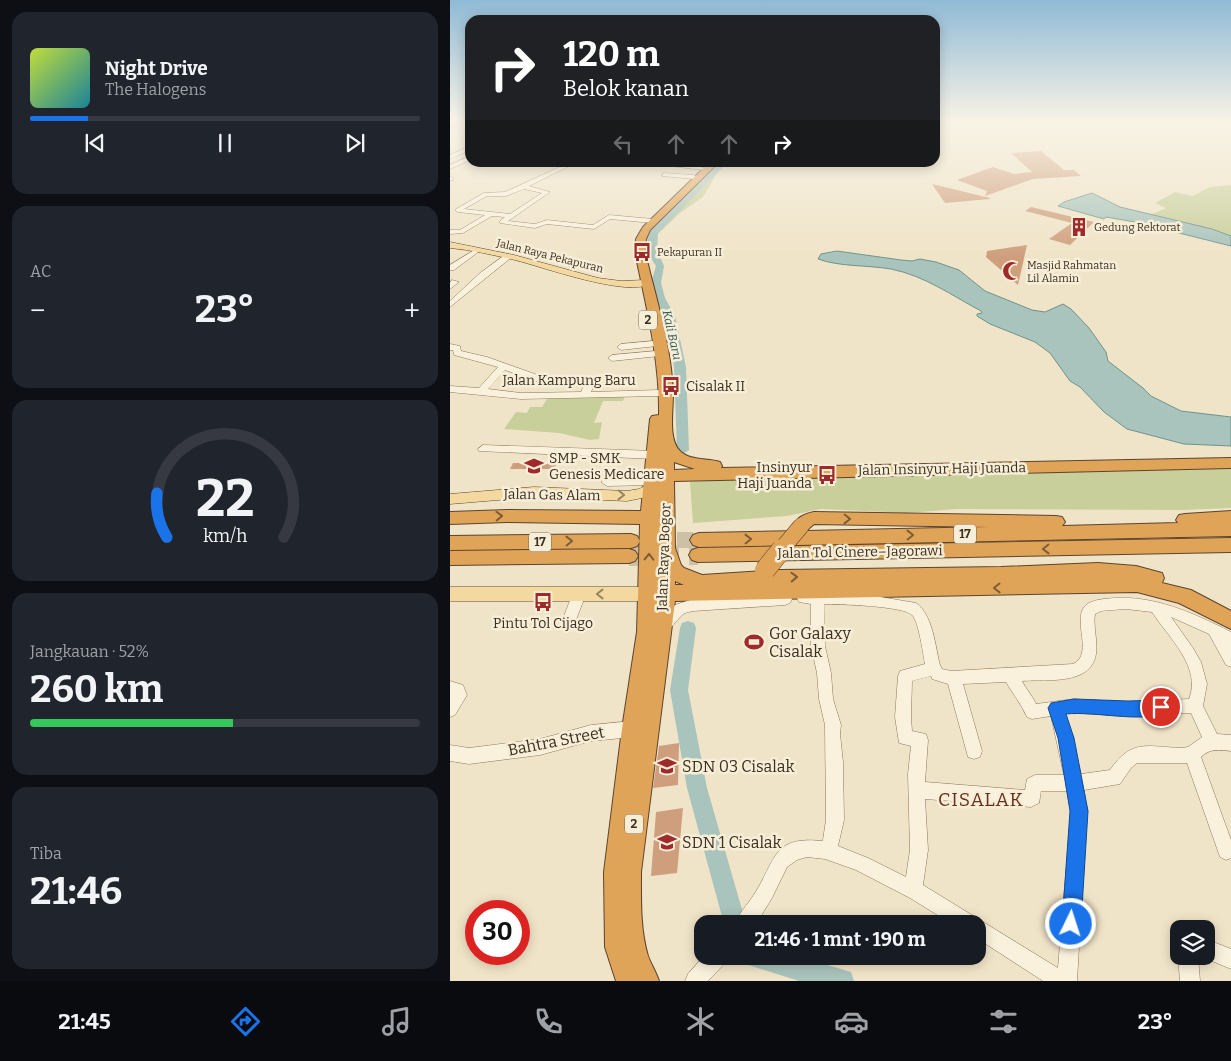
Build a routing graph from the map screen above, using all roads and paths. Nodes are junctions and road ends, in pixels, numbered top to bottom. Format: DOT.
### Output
graph roads {
  1 [pos="563,167"];
  2 [pos="706,167"];
  3 [pos="709,167"];
  4 [pos="664,175"];
  5 [pos="693,180"];
  6 [pos="523,187"];
  7 [pos="491,214"];
  8 [pos="510,216"];
  9 [pos="651,221"];
  10 [pos="450,232"];
  11 [pos="450,245"];
  12 [pos="478,250"];
  13 [pos="508,257"];
  14 [pos="451,268"];
  15 [pos="643,283"];
  16 [pos="451,303"];
  17 [pos="450,347"];
  18 [pos="621,347"];
  19 [pos="655,349"];
  20 [pos="612,358"];
  21 [pos="504,366"];
  22 [pos="453,390"];
  23 [pos="481,391"];
  24 [pos="658,393"];
  25 [pos="585,395"];
  26 [pos="450,398"];
  27 [pos="667,441"];
  28 [pos="483,449"];
  29 [pos="1231,456"];
  30 [pos="1231,463"];
  31 [pos="709,470"];
  32 [pos="657,473"];
  33 [pos="607,482"];
  34 [pos="450,499"];
  35 [pos="666,500"];
  36 [pos="1231,517"];
  37 [pos="450,518"];
  38 [pos="657,524"];
  39 [pos="1231,529"];
  40 [pos="450,542"];
  41 [pos="1231,545"];
  42 [pos="1095,548"];
  43 [pos="1231,554"];
  44 [pos="450,558"];
  45 [pos="762,574"];
  46 [pos="699,581"];
  47 [pos="657,588"];
  48 [pos="450,594"];
  49 [pos="578,594"];
  50 [pos="817,598"];
  51 [pos="1156,606"];
  52 [pos="1231,609"];
  53 [pos="569,620"];
  54 [pos="1231,621"];
  55 [pos="654,630"];
  56 [pos="1214,630"];
  57 [pos="1231,640"];
  58 [pos="1231,660"];
  59 [pos="933,667"];
  60 [pos="1010,674"];
  61 [pos="954,678"];
  62 [pos="454,692"];
  63 [pos="1195,706"];
  64 [pos="1056,708"];
  65 [pos="450,710"];
  66 [pos="633,729"];
  67 [pos="1212,742"];
  68 [pos="1231,744"];
  69 [pos="974,751"];
  70 [pos="450,753"];
  71 [pos="1192,754"];
  72 [pos="1074,783"];
  73 [pos="916,790"];
  74 [pos="826,851"];
  75 [pos="1226,851"];
  76 [pos="913,889"];
  77 [pos="750,915"];
  78 [pos="955,915"];
  79 [pos="986,933"];
  80 [pos="1215,953"];
  81 [pos="1231,960"];
  82 [pos="710,965"];
  83 [pos="1189,965"];
  84 [pos="630,981"];
  85 [pos="645,981"];
  86 [pos="695,981"];
  87 [pos="1060,981"];
  88 [pos="1068,981"];
  89 [pos="1190,981"];
  1 -- 6 [label="street"];
  2 -- 5 [label="highway, Jalan Raya Bogor / 2"];
  3 -- 5 [label="highway, Jalan Raya Bogor / 2"];
  4 -- 5 [label="street"];
  5 -- 9 [label="highway, Jalan Raya Bogor / 2"];
  6 -- 7 [label="street"];
  6 -- 8 [label="street"];
  7 -- 8 [label="street"];
  7 -- 10 [label="street"];
  8 -- 9 [label="street"];
  9 -- 15 [label="highway, Jalan Raya Bogor / 2"];
  11 -- 12 [label="main road, Jalan Raya Pekapuran"];
  12 -- 13 [label="main road, Jalan Raya Pekapuran"];
  12 -- 14 [label="street"];
  13 -- 15 [label="main road, Jalan Raya Pekapuran"];
  13 -- 16 [label="street"];
  15 -- 19 [label="highway, Jalan Raya Bogor / 2"];
  15 -- 27 [label="highway, Jalan Raya Bogor / 2"];
  17 -- 21 [label="street"];
  18 -- 19 [label="street"];
  19 -- 20 [label="street"];
  19 -- 24 [label="highway, Jalan Raya Bogor / 2"];
  21 -- 23 [label="street"];
  21 -- 25 [label="street"];
  22 -- 23 [label="street, Jalan Kampung Baru"];
  22 -- 26 [label="street"];
  23 -- 25 [label="street, Jalan Kampung Baru"];
  24 -- 25 [label="street, Jalan Kampung Baru"];
  24 -- 32 [label="highway, Jalan Raya Bogor / 2"];
  27 -- 31 [label="highway"];
  27 -- 32 [label="highway, Jalan Raya Bogor / 2"];
  28 -- 32 [label="street"];
  29 -- 31 [label="highway, Jalan Insinyur Haji Juanda"];
  30 -- 31 [label="highway, Jalan Insinyur Haji Juanda"];
  31 -- 32 [label="highway, Jalan Insinyur Haji Juanda"];
  31 -- 35 [label="highway"];
  32 -- 33 [label="street"];
  34 -- 32 [label="main road, Jalan Gas Alam, one-way"];
  32 -- 35 [label="highway, Jalan Raya Bogor / 2"];
  32 -- 38 [label="highway"];
  35 -- 38 [label="highway, Jalan Raya Bogor / 2"];
  45 -- 36 [label="highway, one-way, bridge"];
  37 -- 38 [label="highway, one-way"];
  38 -- 46 [label="highway"];
  38 -- 47 [label="highway, Jalan Raya Bogor / 2"];
  42 -- 39 [label="highway, Jalan Tol Cinere–Jagorawi / 17, one-way"];
  40 -- 44 [label="highway, 17, one-way"];
  41 -- 42 [label="highway, Jalan Tol Cinere–Jagorawi / 17"];
  42 -- 43 [label="highway"];
  45 -- 46 [label="highway"];
  45 -- 52 [label="highway, one-way"];
  46 -- 47 [label="highway"];
  47 -- 49 [label="main road, one-way"];
  54 -- 47 [label="highway, one-way"];
  47 -- 55 [label="highway, Jalan Raya Bogor / 2"];
  48 -- 49 [label="main road"];
  49 -- 53 [label="street"];
  50 -- 55 [label="street"];
  50 -- 59 [label="street"];
  50 -- 74 [label="street"];
  51 -- 56 [label="street"];
  51 -- 60 [label="street"];
  51 -- 63 [label="street"];
  55 -- 66 [label="highway, Jalan Raya Bogor / 2"];
  55 -- 85 [label="highway, Jalan Raya Bogor / 2"];
  56 -- 57 [label="street"];
  56 -- 58 [label="street"];
  59 -- 61 [label="street"];
  59 -- 73 [label="street"];
  60 -- 61 [label="street"];
  60 -- 64 [label="street"];
  61 -- 69 [label="street"];
  62 -- 65 [label="street"];
  63 -- 64 [label="street"];
  63 -- 67 [label="street"];
  64 -- 72 [label="street"];
  66 -- 70 [label="street, Bahtra Street"];
  66 -- 84 [label="highway, Jalan Raya Bogor / 2"];
  67 -- 68 [label="street"];
  67 -- 71 [label="street"];
  71 -- 72 [label="street"];
  71 -- 75 [label="street"];
  72 -- 73 [label="street"];
  72 -- 88 [label="street"];
  73 -- 76 [label="street"];
  74 -- 76 [label="street"];
  74 -- 77 [label="street"];
  76 -- 78 [label="street"];
  79 -- 87 [label="street"];
  80 -- 81 [label="street"];
  82 -- 86 [label="street"];
  83 -- 89 [label="street"];
}
